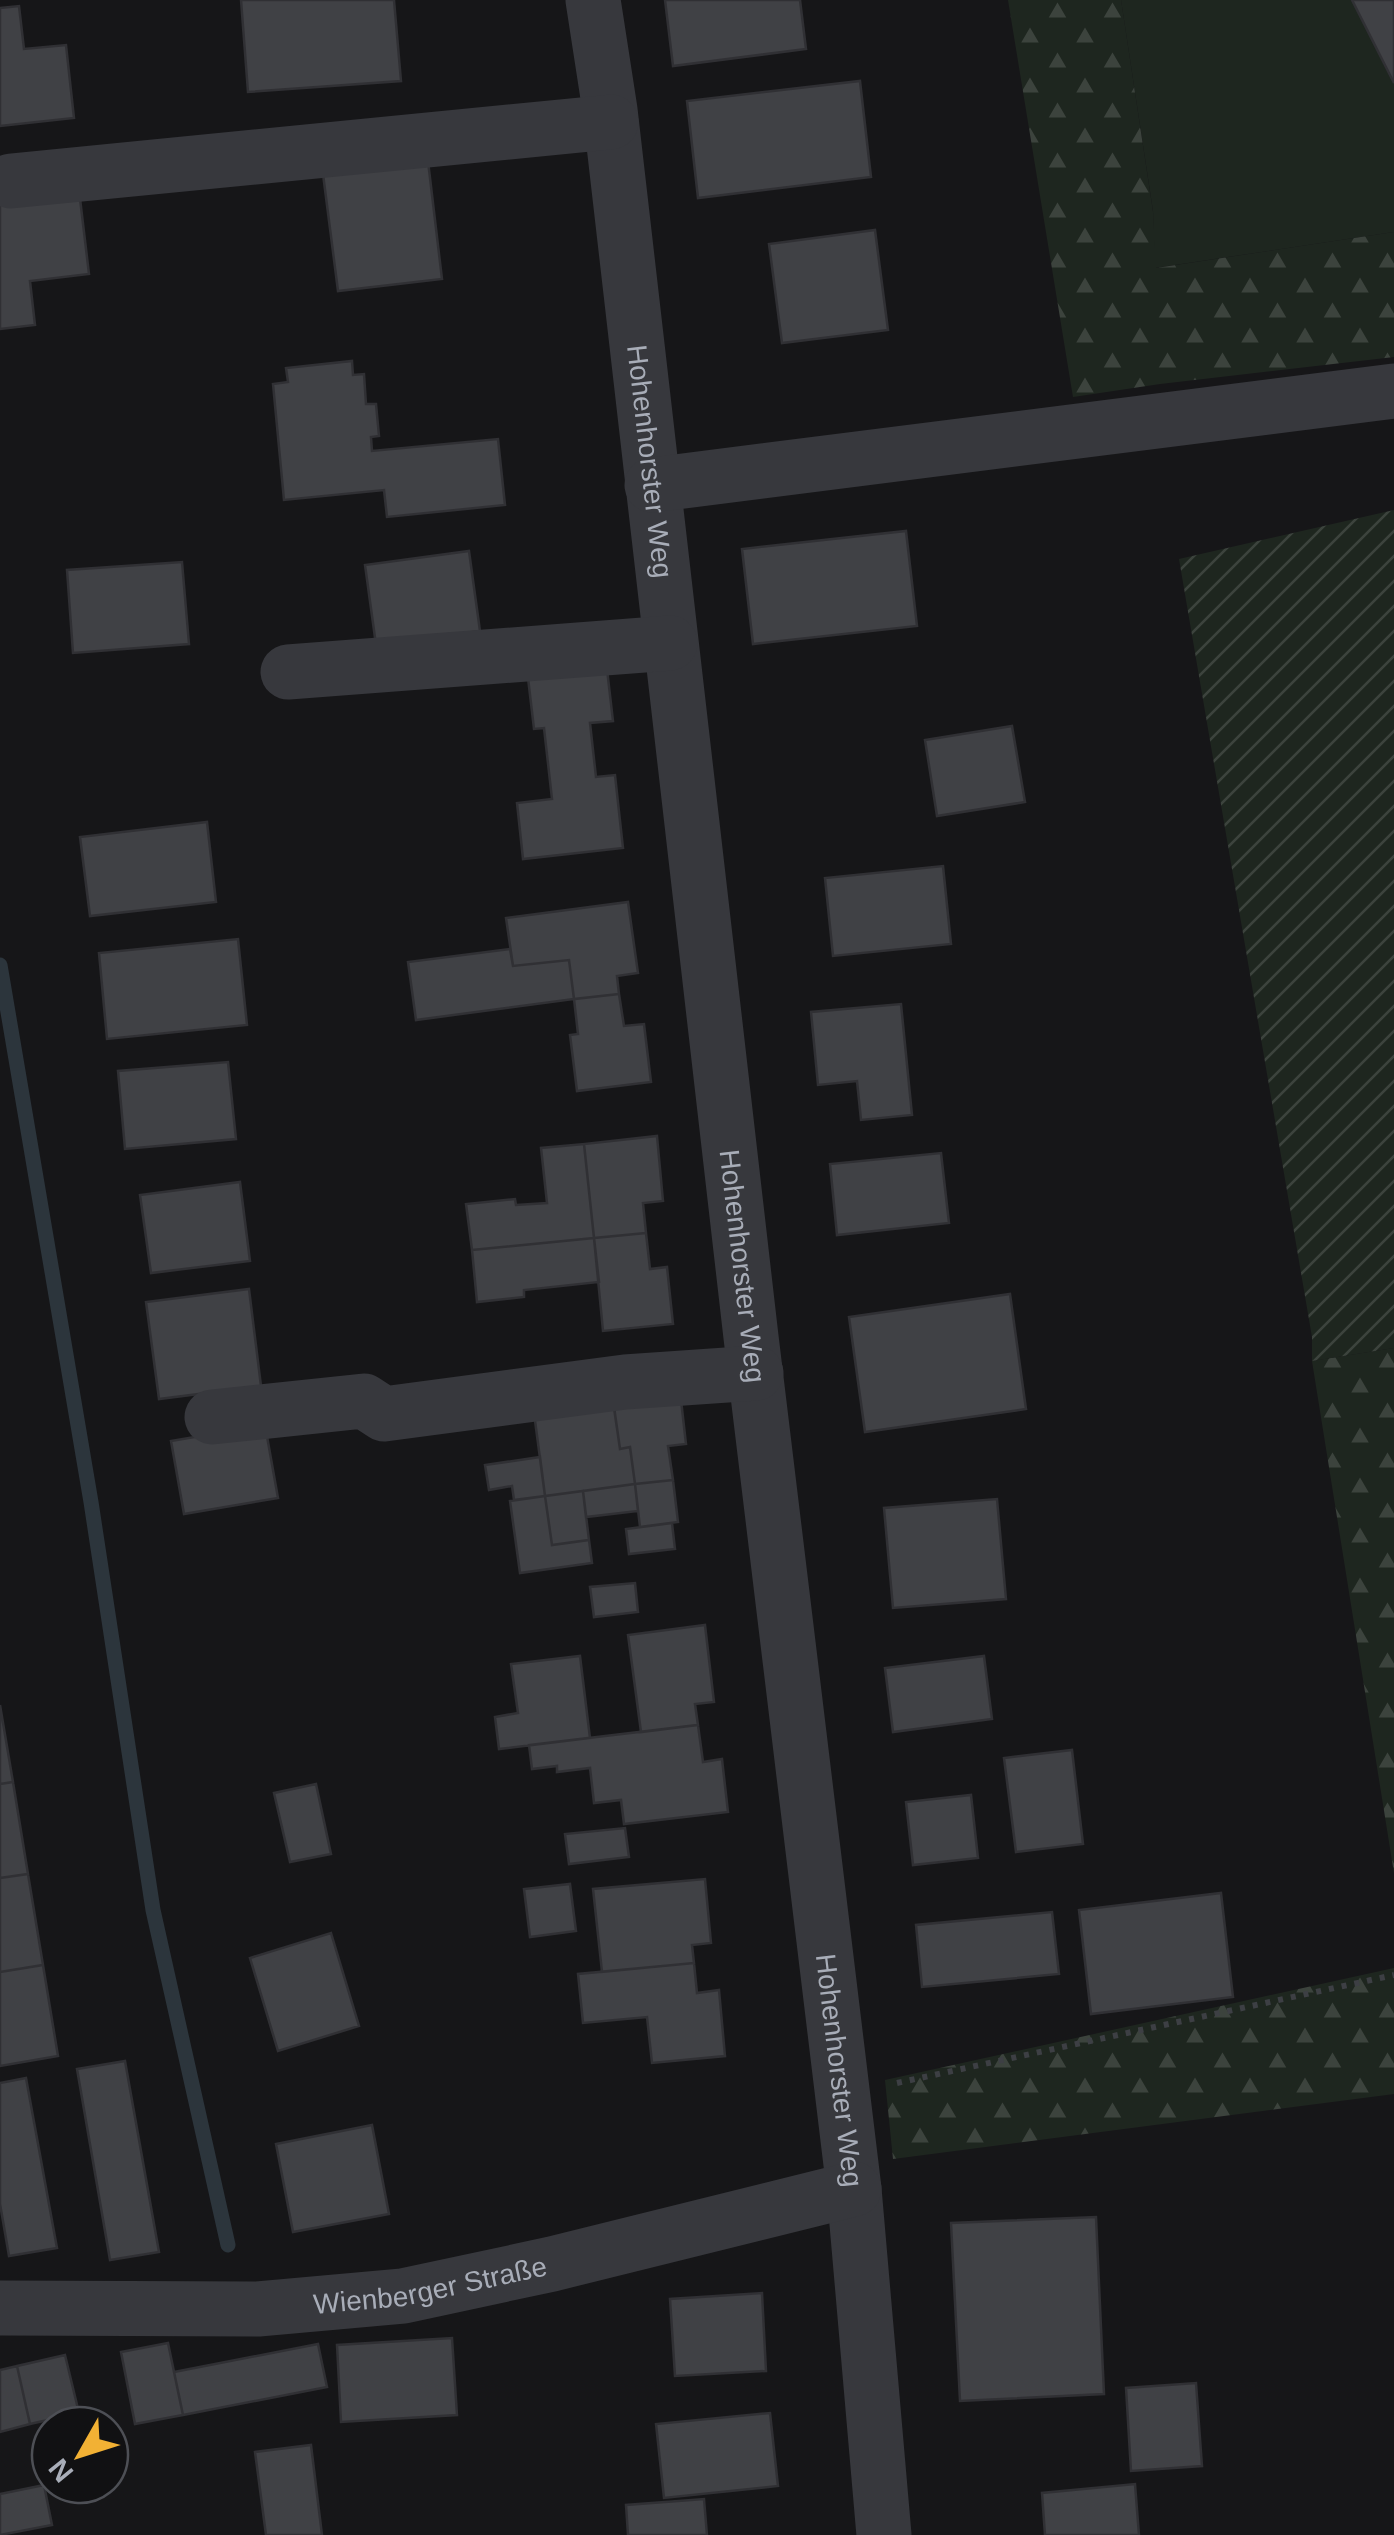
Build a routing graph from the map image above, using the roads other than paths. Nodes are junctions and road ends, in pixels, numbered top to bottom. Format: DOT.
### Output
graph roads {
  1 [pos="593,0"];
  2 [pos="610,122"];
  3 [pos="11,182"];
  4 [pos="1394,391"];
  5 [pos="652,486"];
  6 [pos="670,643"];
  7 [pos="288,672"];
  8 [pos="754,1355"];
  9 [pos="212,1417"];
  10 [pos="854,2190"];
  11 [pos="0,2308"];
  12 [pos="884,2535"];
  1 -- 2 [label="street, Hohenhorster Weg"];
  2 -- 3 [label="street"];
  2 -- 5 [label="street, Hohenhorster Weg"];
  4 -- 5 [label="street"];
  5 -- 6 [label="street, Hohenhorster Weg"];
  6 -- 7 [label="street"];
  6 -- 8 [label="street, Hohenhorster Weg"];
  8 -- 9 [label="street"];
  8 -- 10 [label="street, Hohenhorster Weg"];
  10 -- 11 [label="street, Wienberger Straße"];
  10 -- 12 [label="street, Hohenhorster Weg"];
}
